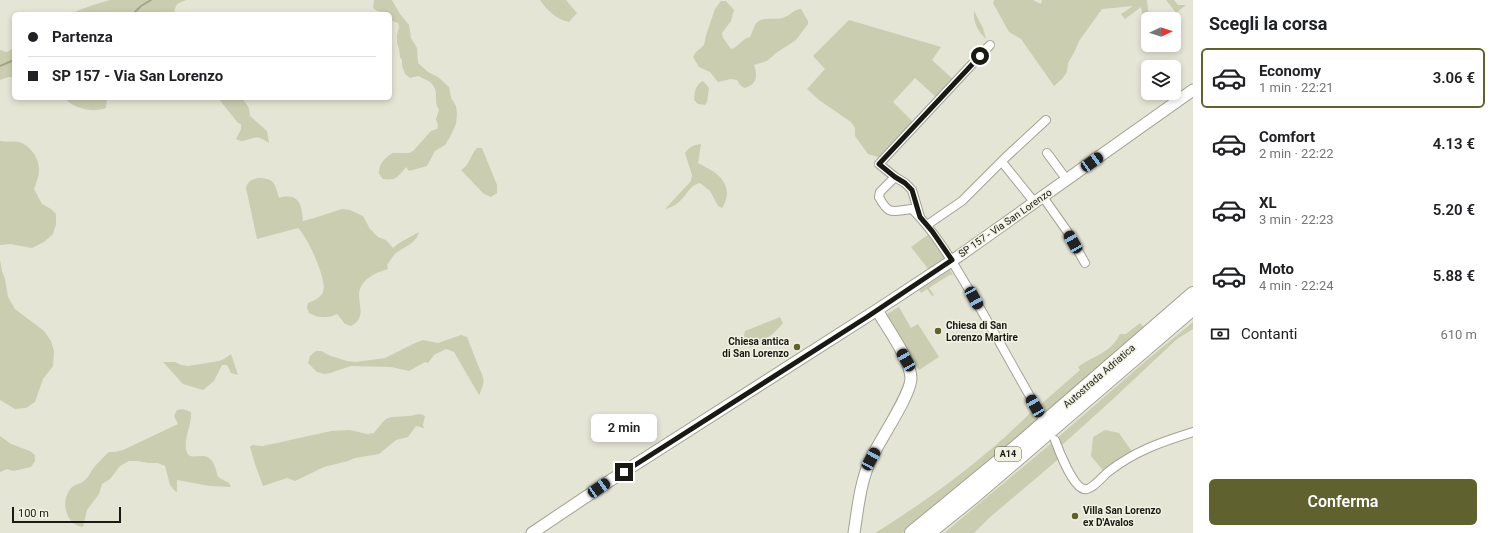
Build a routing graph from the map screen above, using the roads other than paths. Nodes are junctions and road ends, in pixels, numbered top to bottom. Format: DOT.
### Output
graph roads {
  1 [pos="990,45"];
  2 [pos="1193,90"];
  3 [pos="1046,120"];
  4 [pos="1047,153"];
  5 [pos="1002,162"];
  6 [pos="895,177"];
  7 [pos="1067,180"];
  8 [pos="1039,200"];
  9 [pos="920,217"];
  10 [pos="927,225"];
  11 [pos="952,260"];
  12 [pos="1085,263"];
  13 [pos="1193,294"];
  14 [pos="1193,308"];
  15 [pos="877,310"];
  16 [pos="1042,418"];
  17 [pos="1193,432"];
  18 [pos="1055,440"];
  19 [pos="532,533"];
  20 [pos="854,533"];
  21 [pos="912,533"];
  22 [pos="928,533"];
  1 -- 6 [label="street"];
  2 -- 7 [label="main road, SP 157 - Via San Lorenzo"];
  3 -- 5 [label="street"];
  4 -- 7 [label="street"];
  5 -- 8 [label="street"];
  5 -- 10 [label="street"];
  6 -- 9 [label="street"];
  6 -- 9 [label="street"];
  7 -- 8 [label="main road, SP 157 - Via San Lorenzo"];
  8 -- 11 [label="main road, SP 157 - Via San Lorenzo"];
  8 -- 12 [label="street"];
  9 -- 10 [label="street"];
  10 -- 11 [label="street"];
  11 -- 15 [label="main road, SP 157 - Via San Lorenzo"];
  11 -- 16 [label="street"];
  13 -- 21 [label="highway, Autostrada Adriatica / A14"];
  14 -- 22 [label="highway, Autostrada Adriatica / A14"];
  15 -- 19 [label="main road, SP 157 - Via San Lorenzo"];
  15 -- 20 [label="main road"];
  17 -- 18 [label="street"];
}
